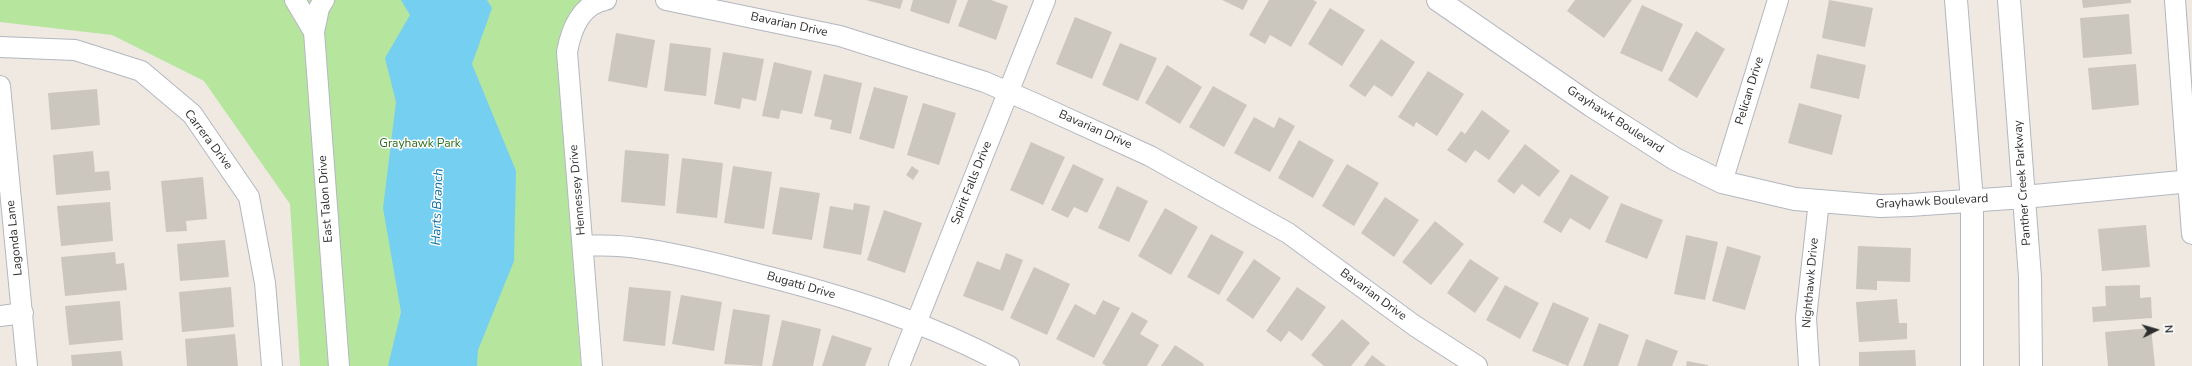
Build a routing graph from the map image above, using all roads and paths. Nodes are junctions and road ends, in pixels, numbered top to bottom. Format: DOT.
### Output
graph roads {
  1 [pos="295,0"];
  2 [pos="324,0"];
  3 [pos="606,0"];
  4 [pos="666,0"];
  5 [pos="1045,0"];
  6 [pos="1438,0"];
  7 [pos="1778,0"];
  8 [pos="1956,0"];
  9 [pos="2009,0"];
  10 [pos="2175,0"];
  11 [pos="314,32"];
  12 [pos="0,46"];
  13 [pos="0,86"];
  14 [pos="1009,92"];
  15 [pos="2190,181"];
  16 [pos="1722,182"];
  17 [pos="2024,197"];
  18 [pos="1819,201"];
  19 [pos="1972,201"];
  20 [pos="2192,234"];
  21 [pos="583,245"];
  22 [pos="23,313"];
  23 [pos="0,316"];
  24 [pos="917,322"];
  25 [pos="27,366"];
  26 [pos="272,366"];
  27 [pos="339,366"];
  28 [pos="592,366"];
  29 [pos="899,366"];
  30 [pos="1009,366"];
  31 [pos="1477,366"];
  32 [pos="1809,366"];
  33 [pos="1972,366"];
  34 [pos="2031,366"];
  1 -- 11 [label="street, East Talon Drive"];
  2 -- 11 [label="street, East Talon Drive"];
  3 -- 21 [label="street, Hennessey Drive"];
  4 -- 14 [label="street, Bavarian Drive"];
  5 -- 14 [label="street, Spirit Falls Drive"];
  6 -- 16 [label="street, Grayhawk Boulevard"];
  7 -- 16 [label="street, Pelican Drive"];
  8 -- 19 [label="street"];
  9 -- 17 [label="street, Panther Creek Parkway"];
  10 -- 15 [label="street"];
  11 -- 27 [label="street, East Talon Drive"];
  12 -- 26 [label="street, Carrera Drive"];
  13 -- 22 [label="street, Lagonda Lane"];
  14 -- 24 [label="street, Spirit Falls Drive"];
  14 -- 31 [label="street, Bavarian Drive"];
  15 -- 17 [label="street, Grayhawk Boulevard"];
  15 -- 20 [label="street"];
  16 -- 18 [label="street, Grayhawk Boulevard"];
  17 -- 19 [label="street, Grayhawk Boulevard"];
  17 -- 34 [label="street, Panther Creek Parkway"];
  18 -- 19 [label="street, Grayhawk Boulevard"];
  18 -- 32 [label="street, Nighthawk Drive"];
  19 -- 33 [label="street"];
  21 -- 24 [label="street, Bugatti Drive"];
  21 -- 28 [label="street, Hennessey Drive"];
  22 -- 23 [label="street"];
  22 -- 25 [label="street, Lagonda Lane"];
  24 -- 29 [label="street, Spirit Falls Drive"];
  24 -- 30 [label="street, Bugatti Drive"];
}
